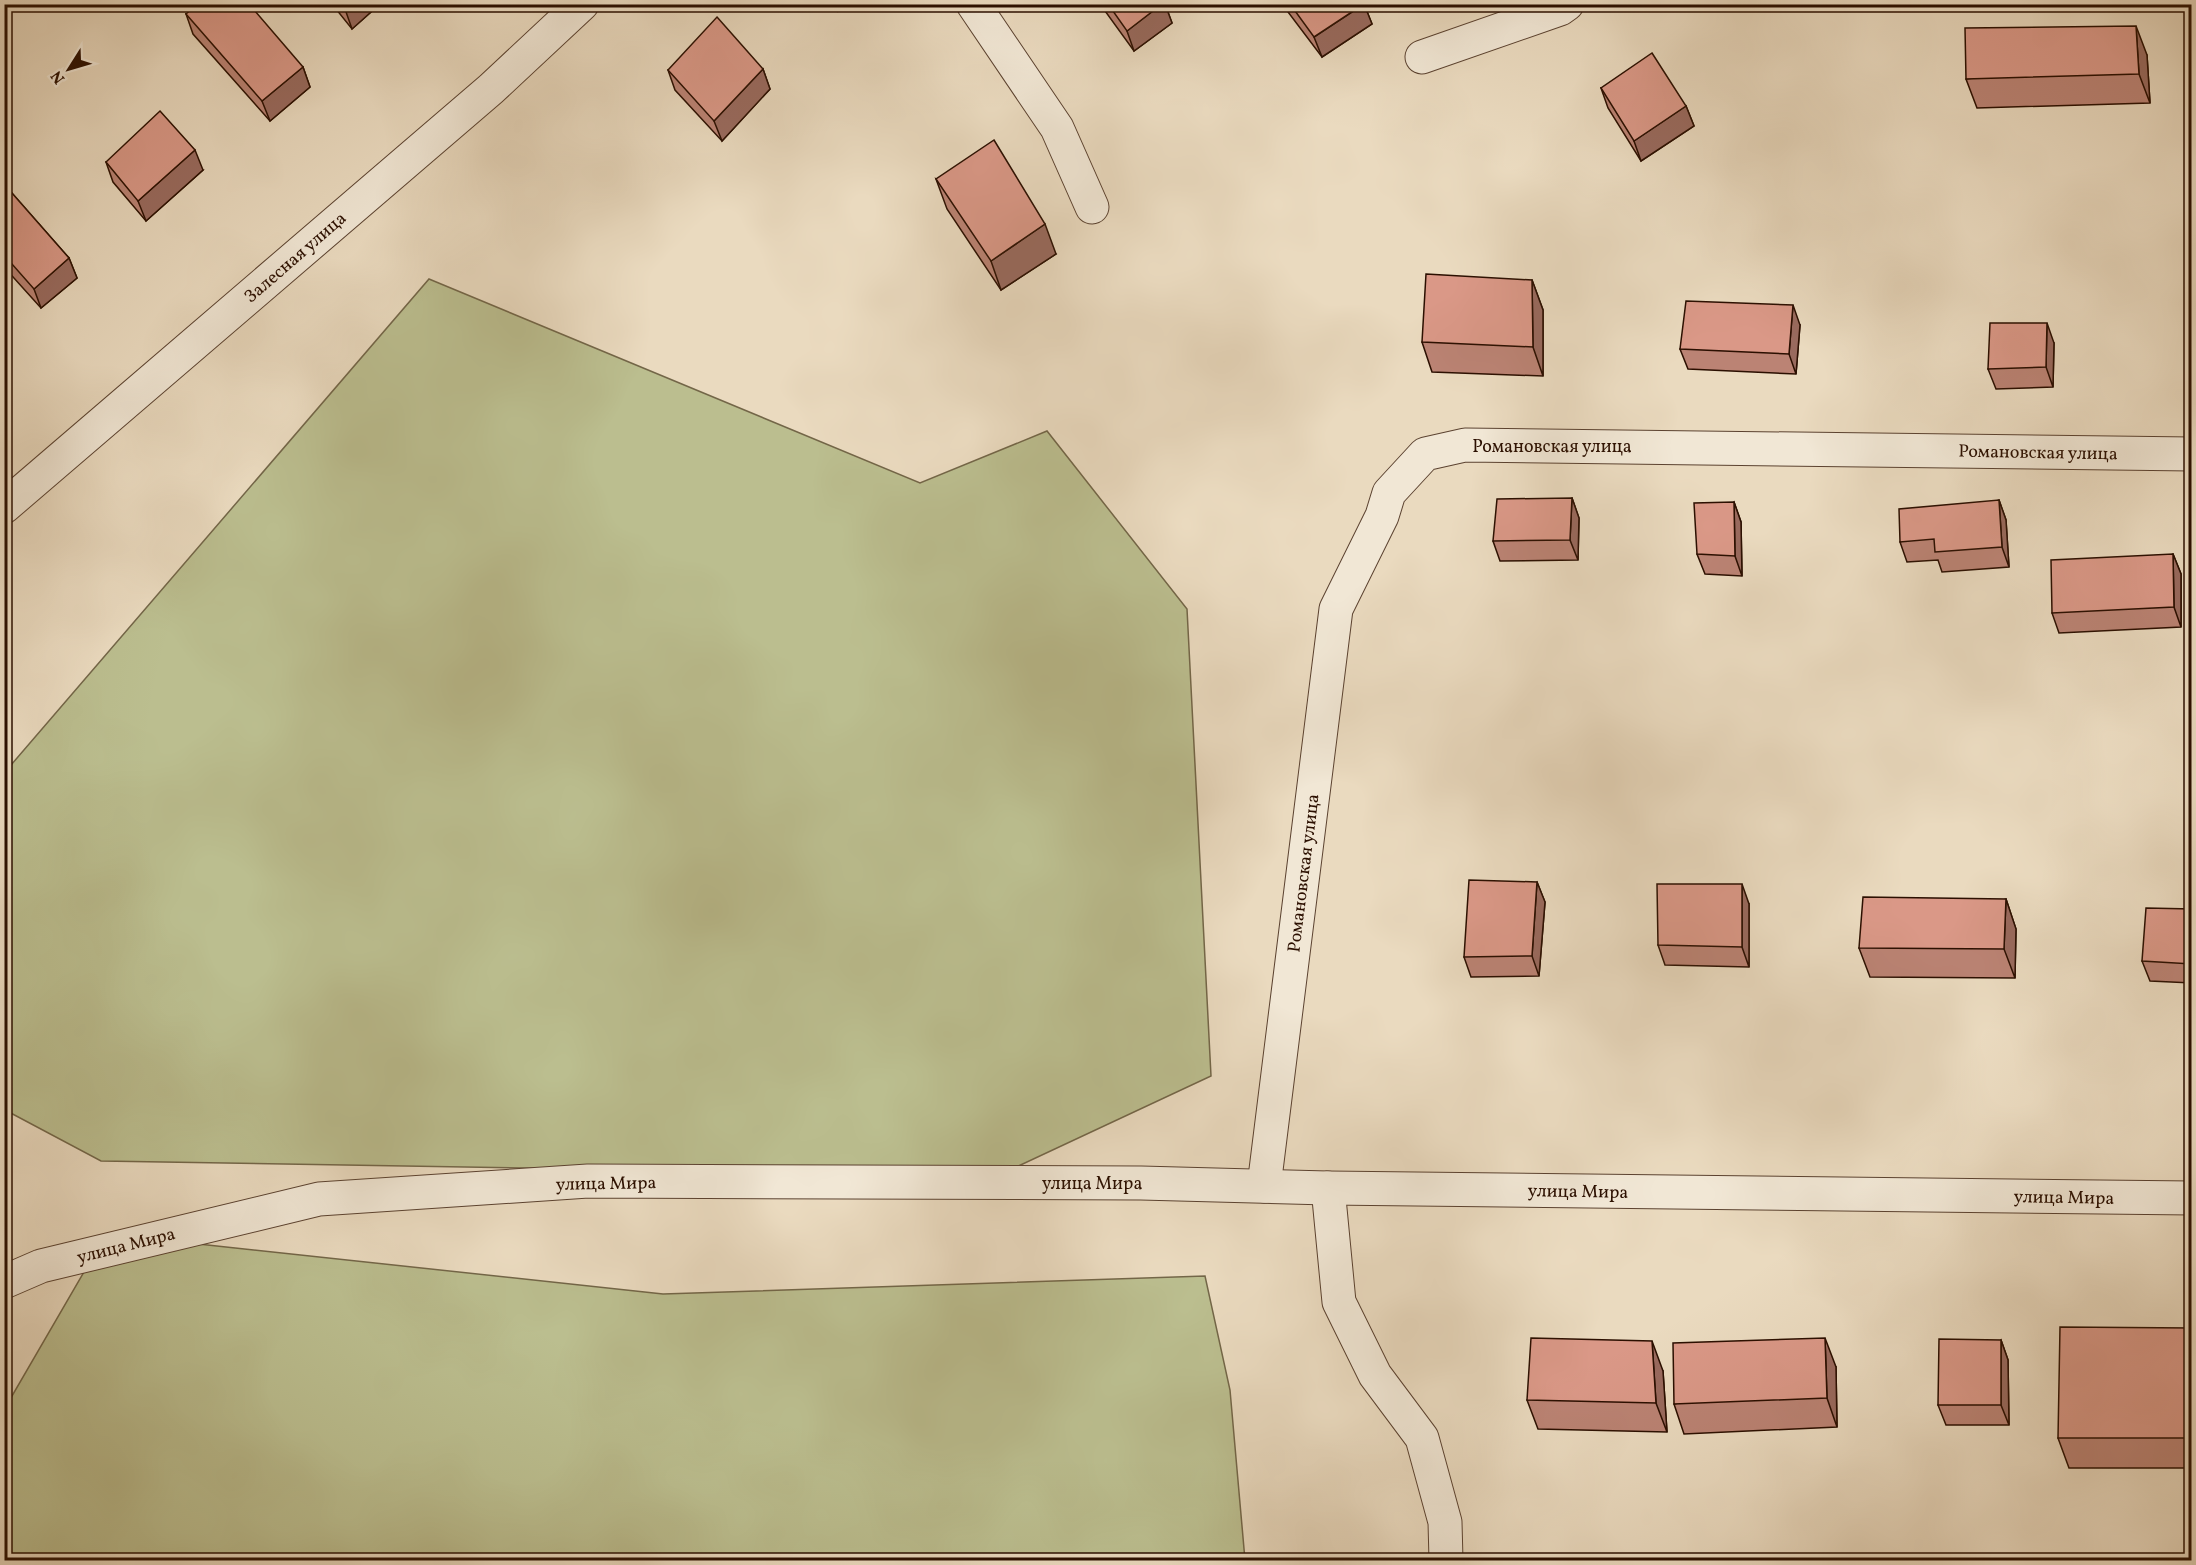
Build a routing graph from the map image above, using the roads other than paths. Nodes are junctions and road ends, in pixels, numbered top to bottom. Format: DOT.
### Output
graph roads {
  1 [pos="582,4"];
  2 [pos="973,4"];
  3 [pos="1567,4"];
  4 [pos="1422,57"];
  5 [pos="1092,207"];
  6 [pos="2192,454"];
  7 [pos="4,507"];
  8 [pos="1264,1186"];
  9 [pos="1328,1188"];
  10 [pos="2192,1198"];
  11 [pos="4,1282"];
  12 [pos="1446,1560"];
  1 -- 7 [label="street, Залесная улица"];
  2 -- 5 [label="street"];
  3 -- 4 [label="street"];
  6 -- 8 [label="street, Романовская улица"];
  8 -- 9 [label="street, улица Мира"];
  8 -- 11 [label="street, улица Мира"];
  9 -- 10 [label="street, улица Мира"];
  9 -- 12 [label="street"];
}
